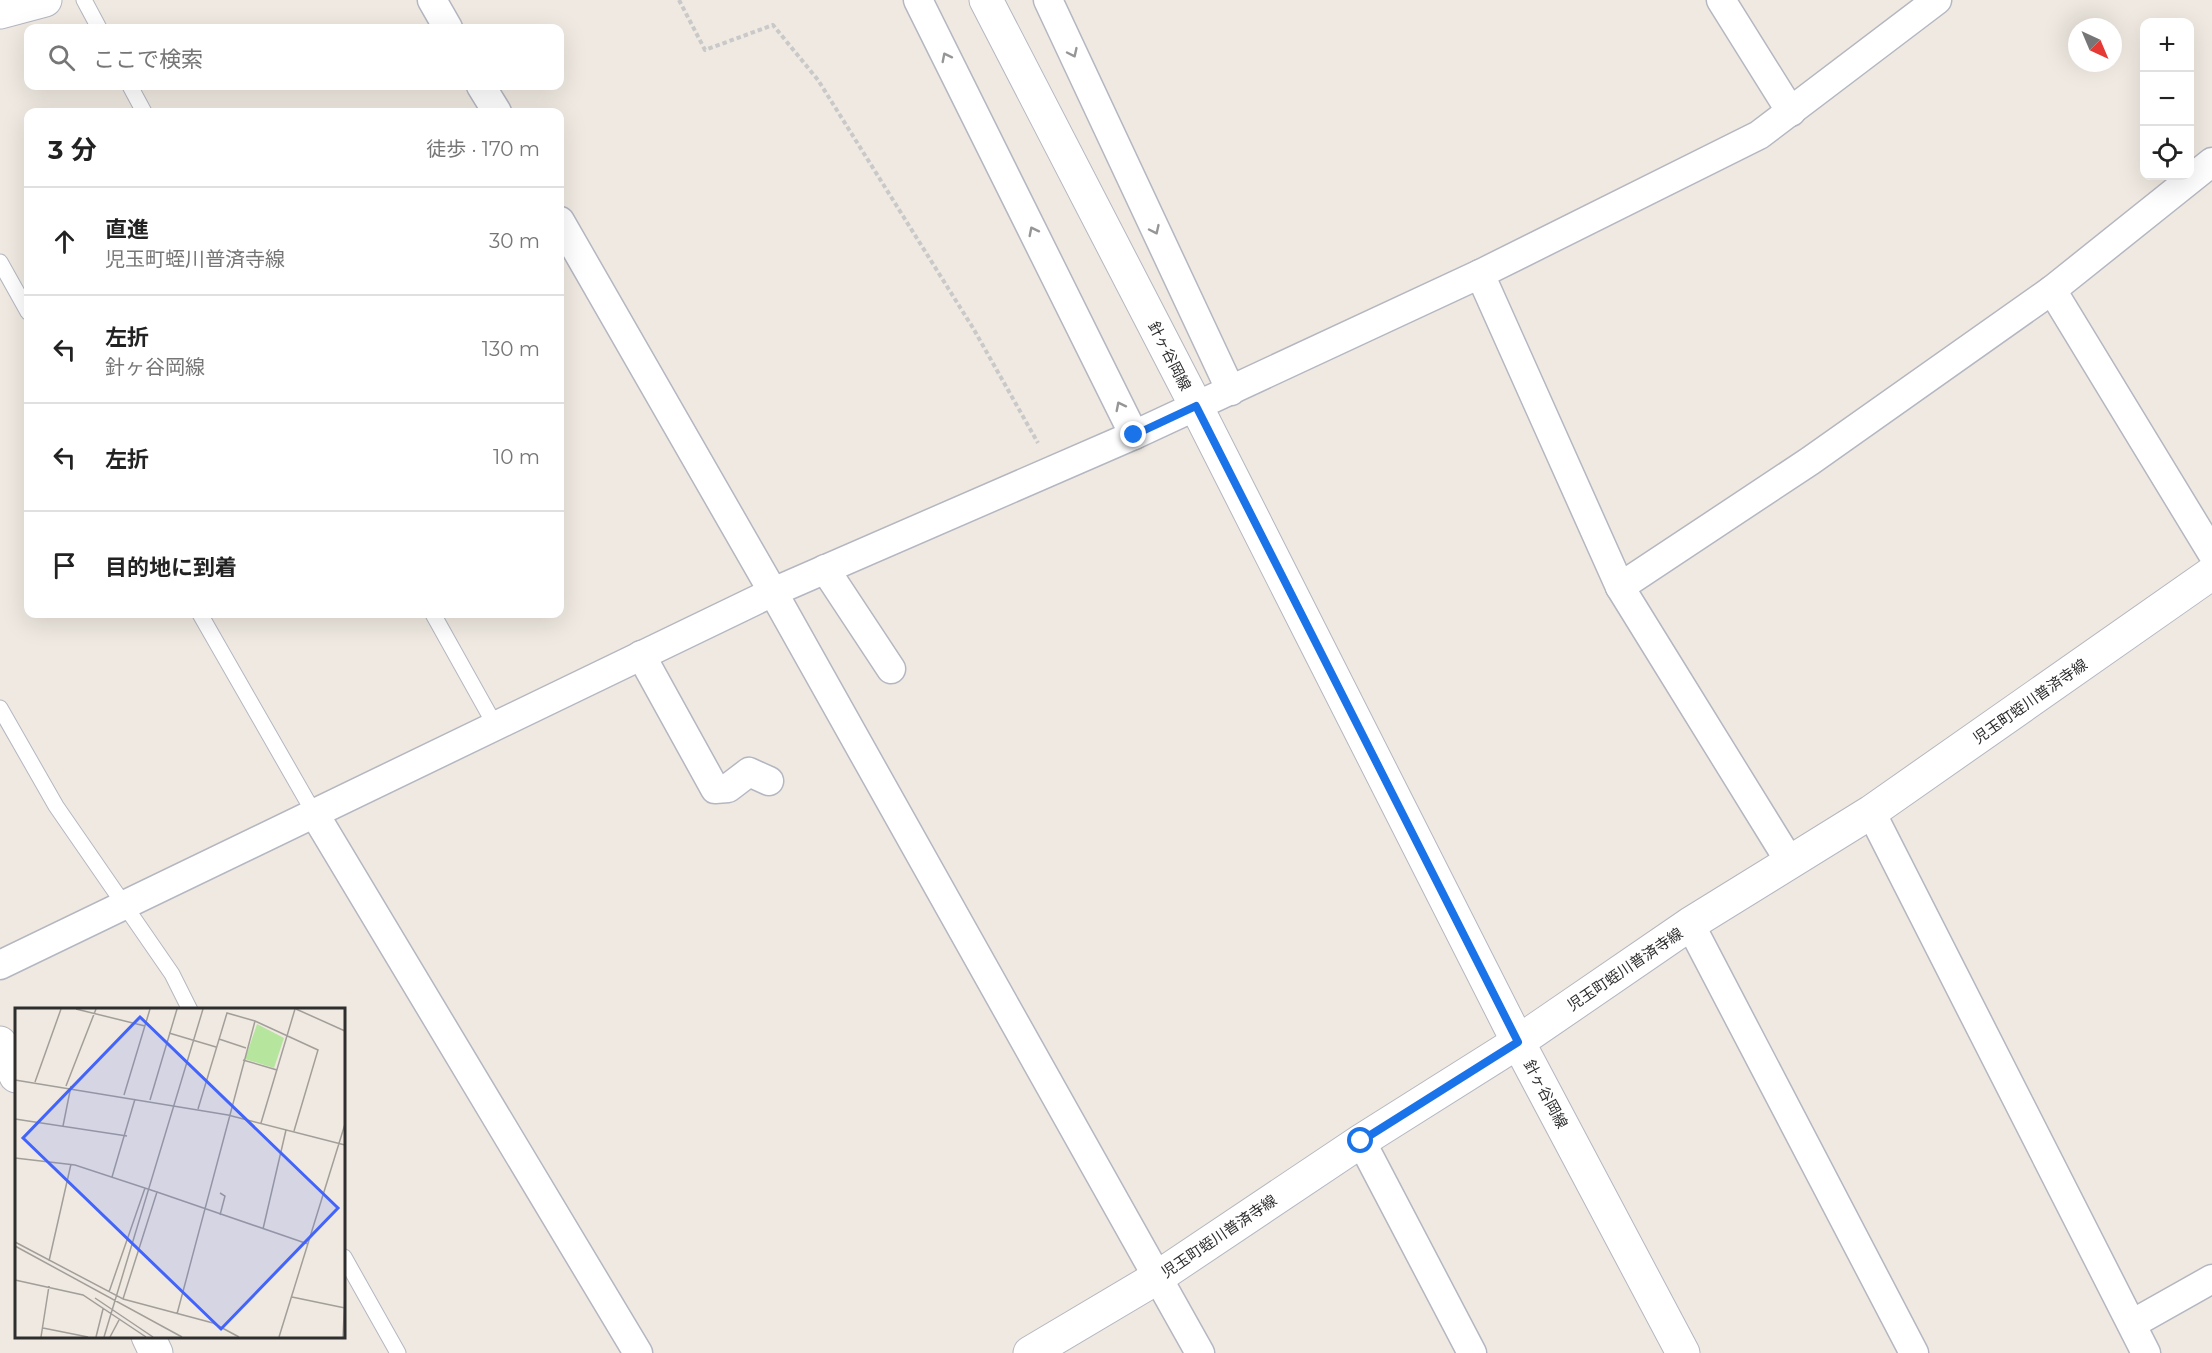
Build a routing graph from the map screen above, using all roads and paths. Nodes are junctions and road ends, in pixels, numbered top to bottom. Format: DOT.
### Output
graph roads {
  1 [pos="45,0"];
  2 [pos="84,0"];
  3 [pos="432,0"];
  4 [pos="678,0"];
  5 [pos="918,0"];
  6 [pos="986,0"];
  7 [pos="1048,0"];
  8 [pos="1721,0"];
  9 [pos="1937,0"];
  10 [pos="0,12"];
  11 [pos="97,24"];
  12 [pos="446,24"];
  13 [pos="132,90"];
  14 [pos="483,90"];
  15 [pos="142,108"];
  16 [pos="495,108"];
  17 [pos="1791,112"];
  18 [pos="2212,162"];
  19 [pos="564,228"];
  20 [pos="0,262"];
  21 [pos="1480,274"];
  22 [pos="2052,290"];
  23 [pos="24,305"];
  24 [pos="1231,391"];
  25 [pos="1196,406"];
  26 [pos="1134,435"];
  27 [pos="1053,470"];
  28 [pos="2212,553"];
  29 [pos="825,569"];
  30 [pos="2212,573"];
  31 [pos="1620,587"];
  32 [pos="773,591"];
  33 [pos="202,618"];
  34 [pos="435,618"];
  35 [pos="641,655"];
  36 [pos="891,669"];
  37 [pos="0,708"];
  38 [pos="495,725"];
  39 [pos="769,781"];
  40 [pos="1871,812"];
  41 [pos="314,813"];
  42 [pos="1790,862"];
  43 [pos="124,905"];
  44 [pos="1690,924"];
  45 [pos="0,965"];
  46 [pos="189,1008"];
  47 [pos="1518,1042"];
  48 [pos="0,1044"];
  49 [pos="15,1074"];
  50 [pos="1361,1141"];
  51 [pos="345,1259"];
  52 [pos="1158,1277"];
  53 [pos="2212,1279"];
  54 [pos="2132,1324"];
  55 [pos="149,1338"];
  56 [pos="156,1353"];
  57 [pos="398,1353"];
  58 [pos="638,1353"];
  59 [pos="1030,1353"];
  60 [pos="1200,1353"];
  61 [pos="1472,1353"];
  62 [pos="1683,1353"];
  63 [pos="1914,1353"];
  64 [pos="2146,1353"];
  1 -- 10 [label="main road"];
  2 -- 11 [label="lane"];
  3 -- 12 [label="street"];
  4 -- 27 [label="path"];
  26 -- 5 [label="street, one-way"];
  6 -- 25 [label="main road, 針ヶ谷岡線"];
  7 -- 24 [label="street, one-way"];
  8 -- 17 [label="street"];
  9 -- 17 [label="street"];
  13 -- 15 [label="lane"];
  14 -- 16 [label="street"];
  17 -- 21 [label="street"];
  18 -- 22 [label="street"];
  19 -- 32 [label="street"];
  20 -- 23 [label="lane"];
  21 -- 24 [label="street"];
  21 -- 31 [label="street"];
  22 -- 28 [label="street"];
  22 -- 31 [label="street"];
  24 -- 25 [label="street"];
  25 -- 26 [label="street"];
  25 -- 47 [label="main road, 針ヶ谷岡線"];
  26 -- 27 [label="street"];
  27 -- 29 [label="street"];
  29 -- 32 [label="street"];
  29 -- 36 [label="street"];
  30 -- 40 [label="main road, 児玉町蛭川普済寺線"];
  31 -- 42 [label="street"];
  32 -- 35 [label="street"];
  32 -- 52 [label="street"];
  33 -- 41 [label="lane"];
  34 -- 38 [label="lane"];
  35 -- 38 [label="street"];
  35 -- 39 [label="street"];
  37 -- 43 [label="lane"];
  38 -- 41 [label="street"];
  40 -- 42 [label="main road, 児玉町蛭川普済寺線"];
  40 -- 54 [label="street"];
  41 -- 43 [label="street"];
  41 -- 58 [label="street"];
  42 -- 44 [label="main road, 児玉町蛭川普済寺線"];
  43 -- 45 [label="street"];
  43 -- 46 [label="lane"];
  44 -- 47 [label="main road, 児玉町蛭川普済寺線"];
  44 -- 63 [label="street"];
  47 -- 50 [label="main road, 児玉町蛭川普済寺線"];
  47 -- 62 [label="main road, 針ヶ谷岡線"];
  48 -- 49 [label="main road"];
  50 -- 52 [label="main road, 児玉町蛭川普済寺線"];
  50 -- 61 [label="street"];
  51 -- 57 [label="lane"];
  52 -- 59 [label="main road, 児玉町蛭川普済寺線"];
  52 -- 60 [label="street"];
  53 -- 54 [label="street"];
  54 -- 64 [label="street"];
  55 -- 56 [label="main road"];
}
